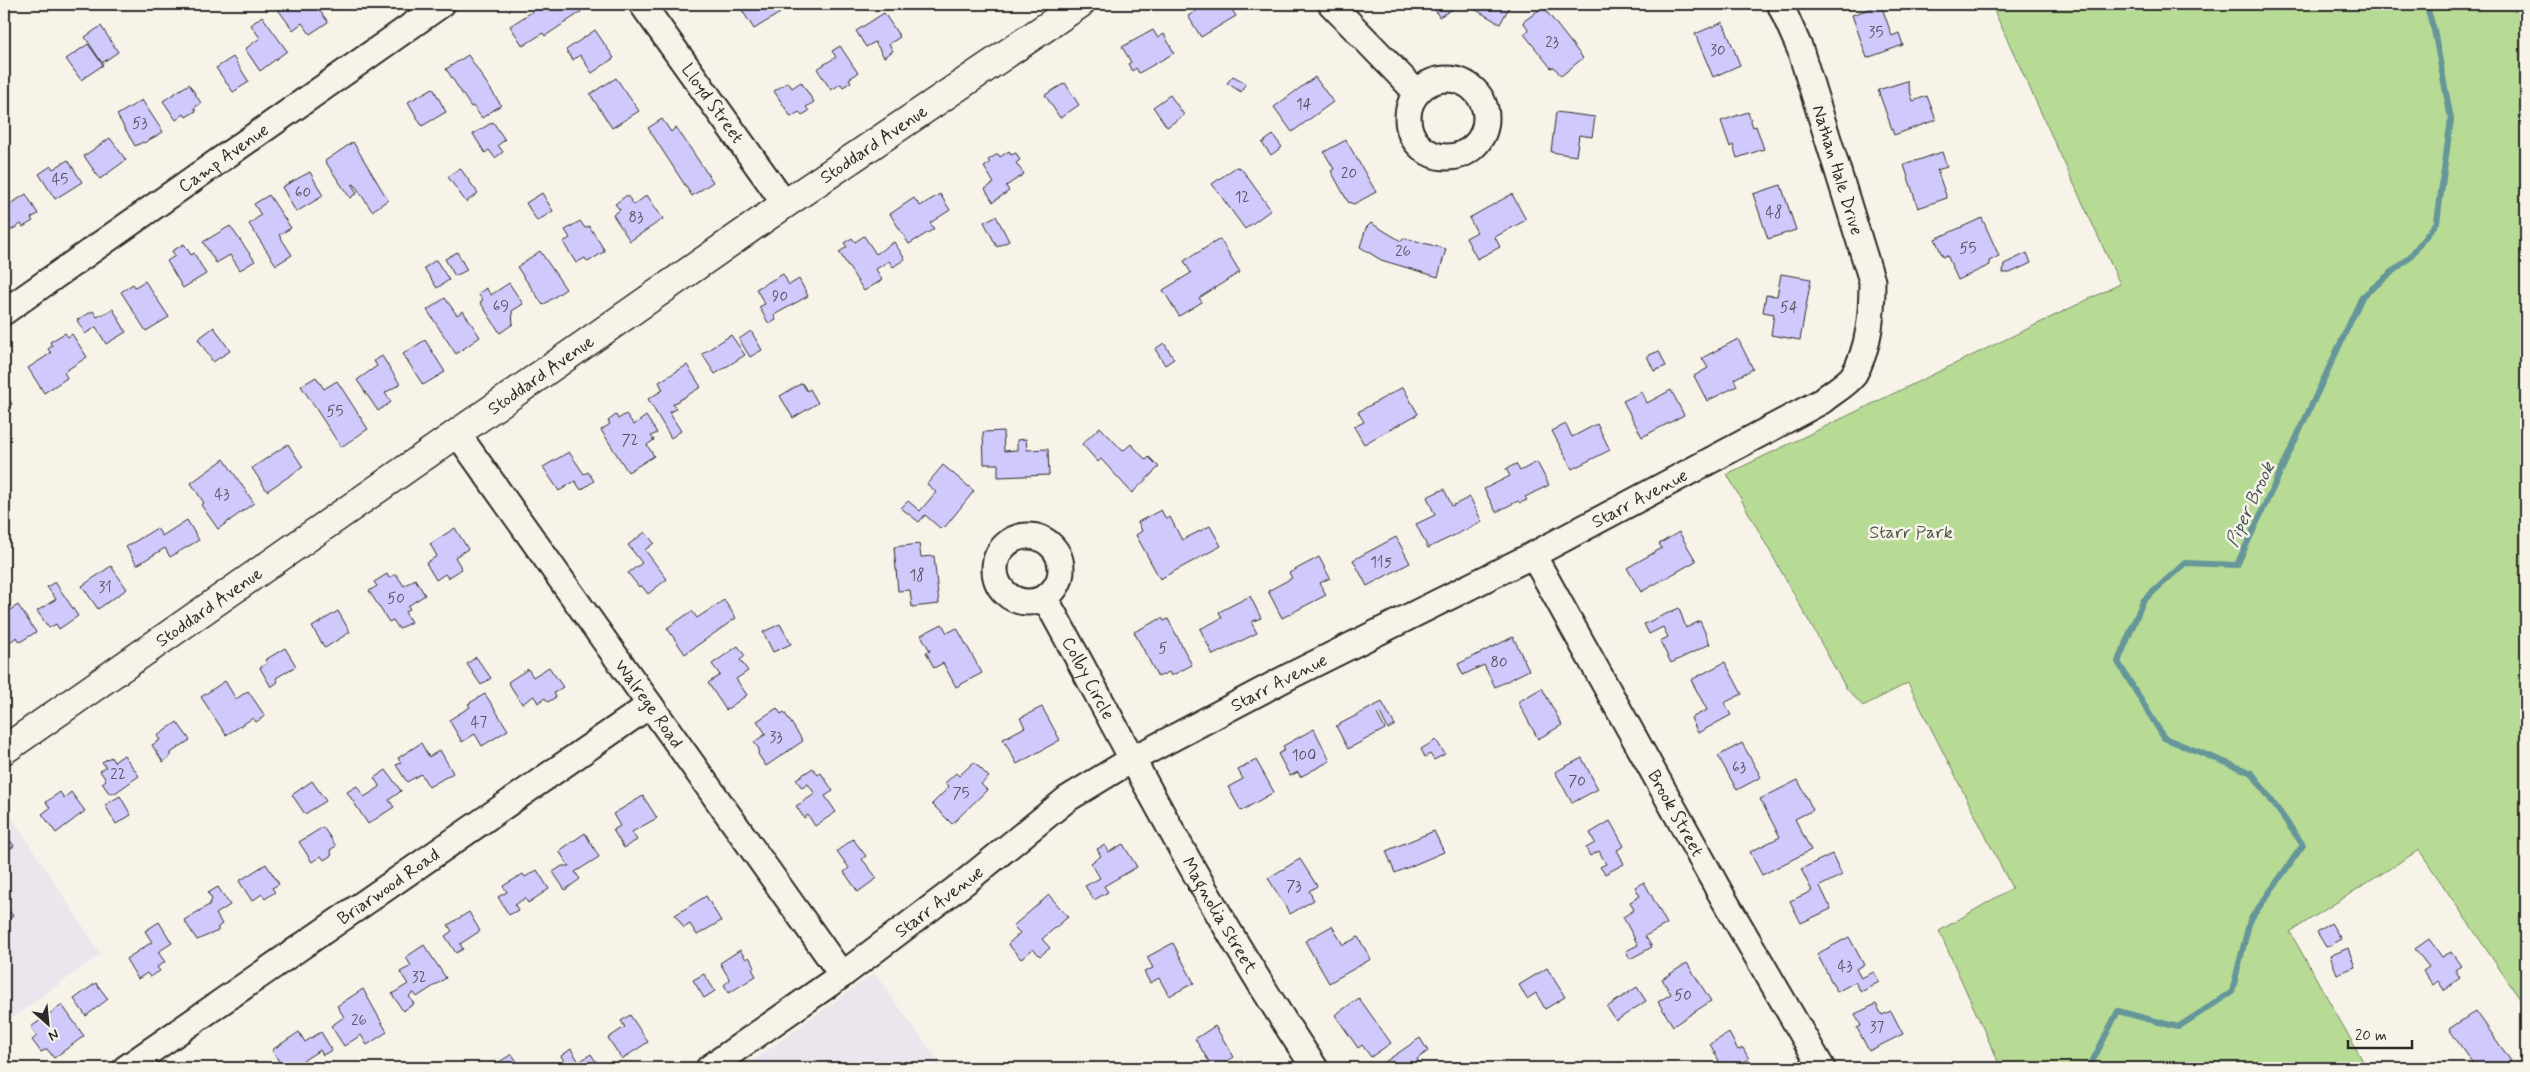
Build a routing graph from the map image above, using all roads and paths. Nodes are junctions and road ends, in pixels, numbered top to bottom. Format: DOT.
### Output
graph roads {
  1 [pos="442,4"];
  2 [pos="642,4"];
  3 [pos="1080,4"];
  4 [pos="1331,4"];
  5 [pos="1780,4"];
  6 [pos="1417,93"];
  7 [pos="785,204"];
  8 [pos="4,312"];
  9 [pos="1866,341"];
  10 [pos="457,433"];
  11 [pos="1533,555"];
  12 [pos="1045,598"];
  13 [pos="650,705"];
  14 [pos="4,750"];
  15 [pos="1131,760"];
  16 [pos="842,975"];
  17 [pos="126,1068"];
  18 [pos="709,1068"];
  19 [pos="1315,1068"];
  20 [pos="1822,1068"];
  1 -- 8 [label="street, Camp Avenue"];
  2 -- 7 [label="street, Lloyd Street"];
  3 -- 7 [label="street, Stoddard Avenue"];
  4 -- 6 [label="street"];
  5 -- 9 [label="street, Nathan Hale Drive"];
  7 -- 10 [label="street, Stoddard Avenue"];
  9 -- 11 [label="street, Starr Avenue"];
  10 -- 13 [label="street, Walrege Road"];
  10 -- 14 [label="street, Stoddard Avenue"];
  11 -- 15 [label="street, Starr Avenue"];
  11 -- 20 [label="street, Brook Street"];
  12 -- 15 [label="street, Colby Circle"];
  13 -- 16 [label="street, Walrege Road"];
  13 -- 17 [label="street, Briarwood Road"];
  15 -- 16 [label="street, Starr Avenue"];
  15 -- 19 [label="street, Magnolia Street"];
  16 -- 18 [label="street, Starr Avenue"];
}
